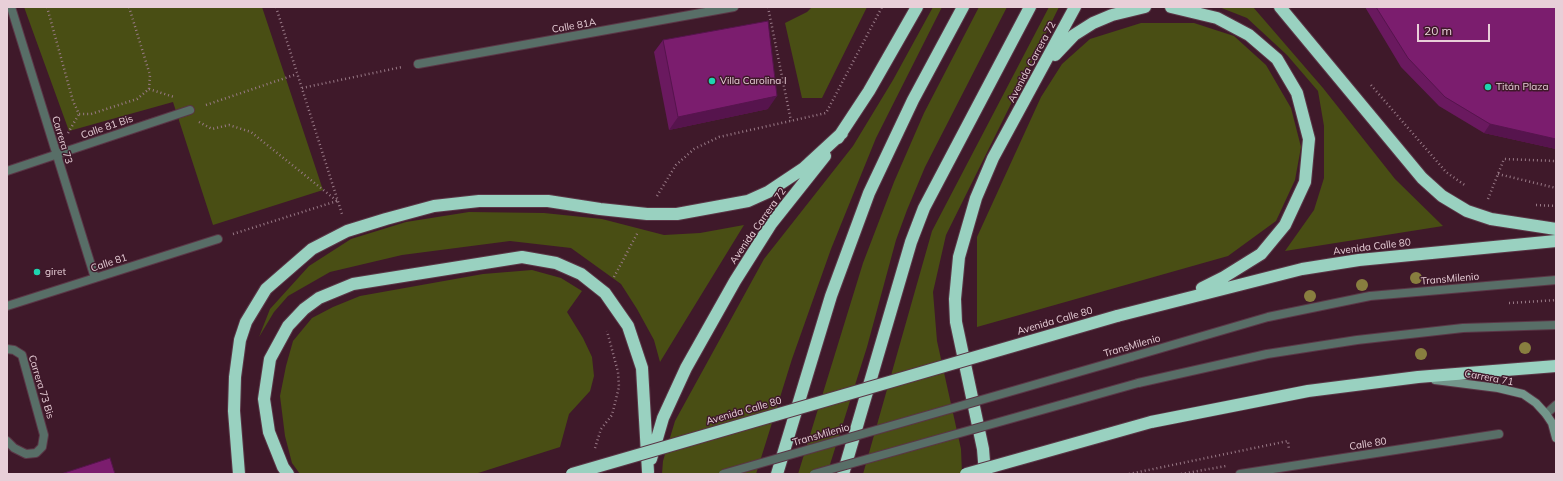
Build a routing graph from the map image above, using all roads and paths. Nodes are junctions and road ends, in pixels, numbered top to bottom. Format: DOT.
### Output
graph roads {
  1 [pos="11,7"];
  2 [pos="47,7"];
  3 [pos="129,7"];
  4 [pos="276,7"];
  5 [pos="734,7"];
  6 [pos="768,7"];
  7 [pos="882,7"];
  8 [pos="917,7"];
  9 [pos="963,7"];
  10 [pos="1030,7"];
  11 [pos="1075,7"];
  12 [pos="1145,7"];
  13 [pos="1171,7"];
  14 [pos="1280,7"];
  15 [pos="418,64"];
  16 [pos="1045,65"];
  17 [pos="297,74"];
  18 [pos="1370,83"];
  19 [pos="302,88"];
  20 [pos="190,110"];
  21 [pos="791,121"];
  22 [pos="842,133"];
  23 [pos="56,155"];
  24 [pos="1556,161"];
  25 [pos="7,171"];
  26 [pos="1498,174"];
  27 [pos="1556,188"];
  28 [pos="1471,190"];
  29 [pos="1482,196"];
  30 [pos="1488,199"];
  31 [pos="337,201"];
  32 [pos="1495,201"];
  33 [pos="1532,205"];
  34 [pos="1556,206"];
  35 [pos="647,214"];
  36 [pos="342,215"];
  37 [pos="1482,216"];
  38 [pos="1556,229"];
  39 [pos="218,239"];
  40 [pos="1556,241"];
  41 [pos="95,278"];
  42 [pos="1556,280"];
  43 [pos="605,293"];
  44 [pos="1180,299"];
  45 [pos="1556,300"];
  46 [pos="1502,303"];
  47 [pos="7,306"];
  48 [pos="1556,325"];
  49 [pos="606,329"];
  50 [pos="7,349"];
  51 [pos="1556,366"];
  52 [pos="1418,377"];
  53 [pos="1556,405"];
  54 [pos="1546,414"];
  55 [pos="1499,434"];
  56 [pos="1556,438"];
  57 [pos="7,441"];
  58 [pos="596,453"];
  59 [pos="1289,454"];
  60 [pos="648,473"];
  61 [pos="239,474"];
  62 [pos="288,474"];
  63 [pos="572,474"];
  64 [pos="723,474"];
  65 [pos="777,474"];
  66 [pos="814,474"];
  67 [pos="843,474"];
  68 [pos="966,474"];
  69 [pos="985,474"];
  70 [pos="1129,474"];
  71 [pos="1240,474"];
  1 -- 23 [label="street, Carrera 73"];
  2 -- 3 [label="path"];
  4 -- 17 [label="path"];
  5 -- 15 [label="street, Calle 81A"];
  6 -- 21 [label="path"];
  7 -- 21 [label="path"];
  8 -- 22 [label="highway, Avenida Carrera 72"];
  9 -- 65 [label="highway"];
  10 -- 67 [label="highway"];
  11 -- 16 [label="highway, Avenida Carrera 72"];
  12 -- 16 [label="highway"];
  13 -- 44 [label="highway"];
  14 -- 37 [label="highway"];
  15 -- 19 [label="path"];
  16 -- 69 [label="highway, Avenida Carrera 72"];
  17 -- 19 [label="path"];
  17 -- 20 [label="path"];
  18 -- 28 [label="path"];
  19 -- 31 [label="path"];
  20 -- 23 [label="street, Calle 81 Bis"];
  20 -- 31 [label="path"];
  21 -- 35 [label="path"];
  22 -- 35 [label="highway"];
  22 -- 60 [label="highway, Avenida Carrera 72"];
  23 -- 25 [label="street, Calle 81 Bis"];
  23 -- 41 [label="street, Carrera 73"];
  24 -- 26 [label="path"];
  26 -- 27 [label="path"];
  26 -- 30 [label="path"];
  29 -- 30 [label="path"];
  30 -- 32 [label="path"];
  30 -- 37 [label="path"];
  31 -- 36 [label="path"];
  31 -- 39 [label="path"];
  33 -- 34 [label="path"];
  35 -- 43 [label="path"];
  35 -- 61 [label="highway"];
  37 -- 38 [label="highway"];
  39 -- 41 [label="street, Calle 81"];
  40 -- 44 [label="highway, Avenida Calle 80"];
  41 -- 47 [label="street, Calle 81"];
  42 -- 64 [label="street, TransMilenio, bridge"];
  43 -- 60 [label="highway"];
  43 -- 62 [label="highway"];
  44 -- 63 [label="highway, Avenida Calle 80, bridge"];
  45 -- 46 [label="path"];
  48 -- 66 [label="street, bridge"];
  49 -- 58 [label="path"];
  50 -- 57 [label="street, Carrera 73 Bis"];
  51 -- 52 [label="highway"];
  52 -- 54 [label="street, Carrera 71"];
  52 -- 68 [label="highway, bridge"];
  53 -- 54 [label="street"];
  54 -- 56 [label="street, Carrera 71"];
  55 -- 71 [label="street, Calle 80"];
  59 -- 70 [label="path"];
}
